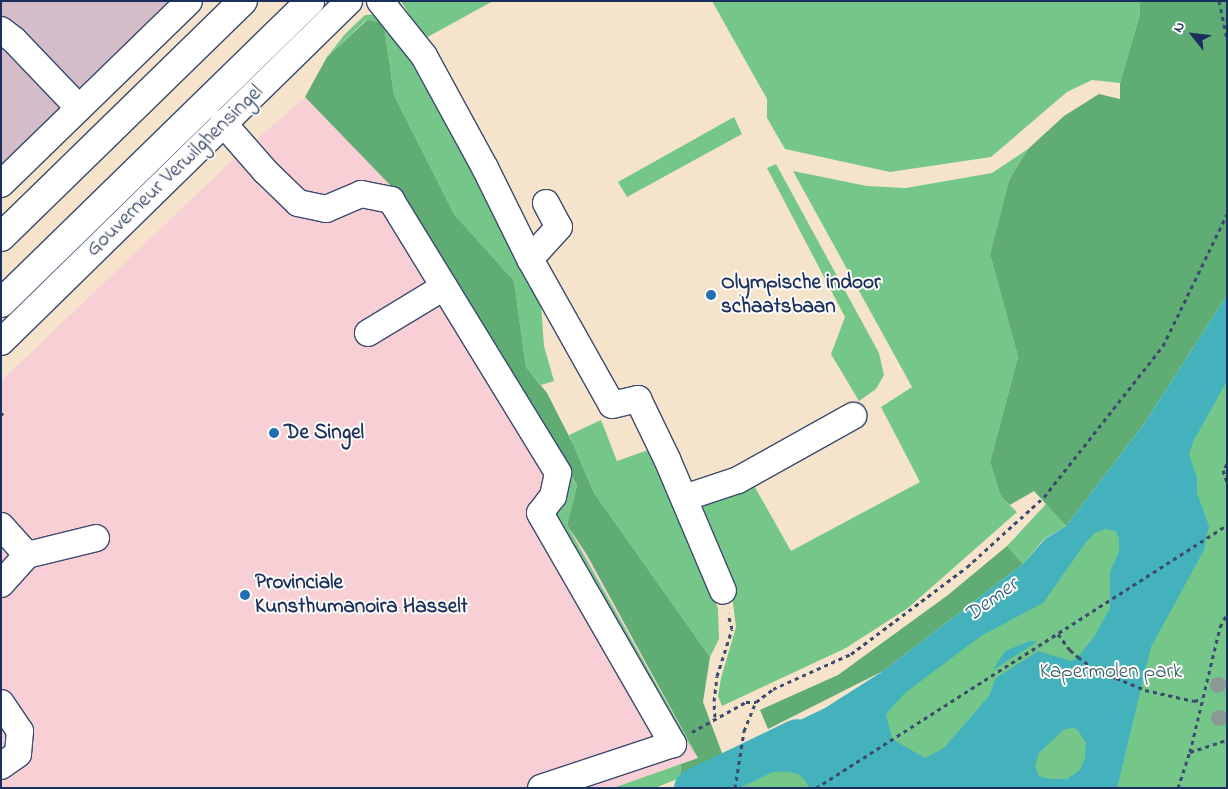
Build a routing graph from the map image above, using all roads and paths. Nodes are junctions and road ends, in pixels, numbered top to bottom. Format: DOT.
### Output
graph roads {
  1 [pos="189,1"];
  2 [pos="243,1"];
  3 [pos="310,1"];
  4 [pos="349,1"];
  5 [pos="380,1"];
  6 [pos="1219,1"];
  7 [pos="1,30"];
  8 [pos="1227,38"];
  9 [pos="79,108"];
  10 [pos="223,123"];
  11 [pos="1,184"];
  12 [pos="546,203"];
  13 [pos="1227,214"];
  14 [pos="1,237"];
  15 [pos="530,259"];
  16 [pos="444,287"];
  17 [pos="1,303"];
  18 [pos="368,333"];
  19 [pos="1,342"];
  20 [pos="853,416"];
  21 [pos="1227,464"];
  22 [pos="1227,482"];
  23 [pos="684,498"];
  24 [pos="1,526"];
  25 [pos="1226,527"];
  26 [pos="96,538"];
  27 [pos="27,555"];
  28 [pos="1,584"];
  29 [pos="723,591"];
  30 [pos="1227,614"];
  31 [pos="1058,634"];
  32 [pos="1202,699"];
  33 [pos="756,702"];
  34 [pos="1,703"];
  35 [pos="715,717"];
  36 [pos="1227,740"];
  37 [pos="673,744"];
  38 [pos="1190,752"];
  39 [pos="1,766"];
  40 [pos="541,788"];
  41 [pos="735,788"];
  42 [pos="816,788"];
  43 [pos="1178,788"];
  1 -- 9 [label="street"];
  2 -- 14 [label="highway"];
  3 -- 17 [label="highway, Gouverneur Verwilghensingel"];
  4 -- 10 [label="street, Gouverneur Verwilghensingel"];
  5 -- 15 [label="street"];
  6 -- 8 [label="path"];
  7 -- 9 [label="street"];
  9 -- 11 [label="street"];
  10 -- 16 [label="street"];
  10 -- 19 [label="street, Gouverneur Verwilghensingel"];
  12 -- 15 [label="street"];
  13 -- 33 [label="path"];
  15 -- 23 [label="street"];
  16 -- 18 [label="street"];
  16 -- 37 [label="street"];
  20 -- 23 [label="street"];
  21 -- 22 [label="path"];
  23 -- 29 [label="street"];
  24 -- 27 [label="street"];
  25 -- 31 [label="path"];
  26 -- 27 [label="street"];
  27 -- 28 [label="street"];
  29 -- 35 [label="path"];
  30 -- 32 [label="path"];
  31 -- 32 [label="path"];
  31 -- 42 [label="path"];
  32 -- 38 [label="path"];
  33 -- 35 [label="path"];
  33 -- 41 [label="path"];
  34 -- 39 [label="street"];
  35 -- 37 [label="path"];
  36 -- 38 [label="path"];
  37 -- 40 [label="street"];
  38 -- 43 [label="path"];
}
